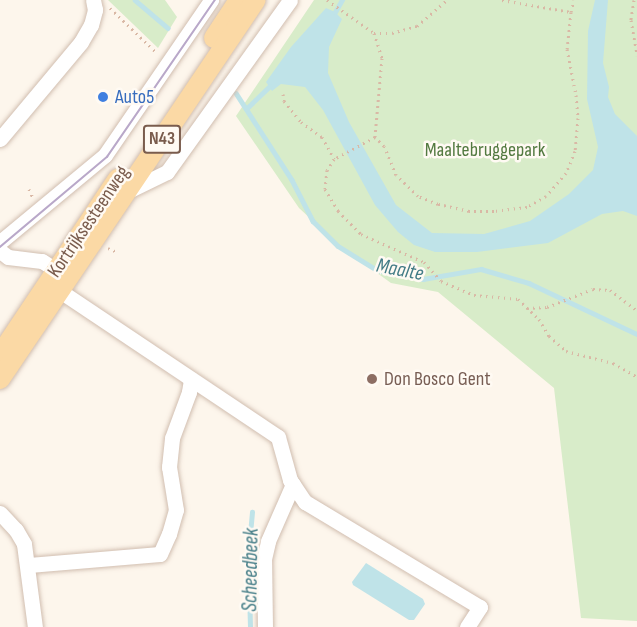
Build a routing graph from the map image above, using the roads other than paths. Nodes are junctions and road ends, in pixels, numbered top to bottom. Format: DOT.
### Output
graph roads {
  1 [pos="211,0"];
  2 [pos="239,0"];
  3 [pos="256,0"];
  4 [pos="290,0"];
  5 [pos="98,1"];
  6 [pos="0,139"];
  7 [pos="125,193"];
  8 [pos="0,242"];
  9 [pos="0,251"];
  10 [pos="58,280"];
  11 [pos="0,355"];
  12 [pos="0,379"];
  13 [pos="191,379"];
  14 [pos="292,483"];
  15 [pos="0,513"];
  16 [pos="29,565"];
  17 [pos="35,627"];
  18 [pos="265,627"];
  19 [pos="467,627"];
  1 -- 8 [label="street"];
  2 -- 10 [label="main road, Kortrijksesteenweg / N43"];
  3 -- 7 [label="main road, Kortrijksesteenweg / N43"];
  4 -- 7 [label="street, Kortrijksesteenweg"];
  5 -- 6 [label="street"];
  7 -- 10 [label="main road, Kortrijksesteenweg / N43"];
  9 -- 10 [label="street"];
  10 -- 11 [label="main road, Kortrijksesteenweg / N43"];
  10 -- 12 [label="main road, Kortrijksesteenweg / N43"];
  10 -- 13 [label="street, Kortrijksesteenweg"];
  13 -- 14 [label="street, Kortrijksesteenweg"];
  13 -- 16 [label="street"];
  14 -- 18 [label="street"];
  14 -- 19 [label="street"];
  15 -- 16 [label="street"];
  16 -- 17 [label="street"];
}
